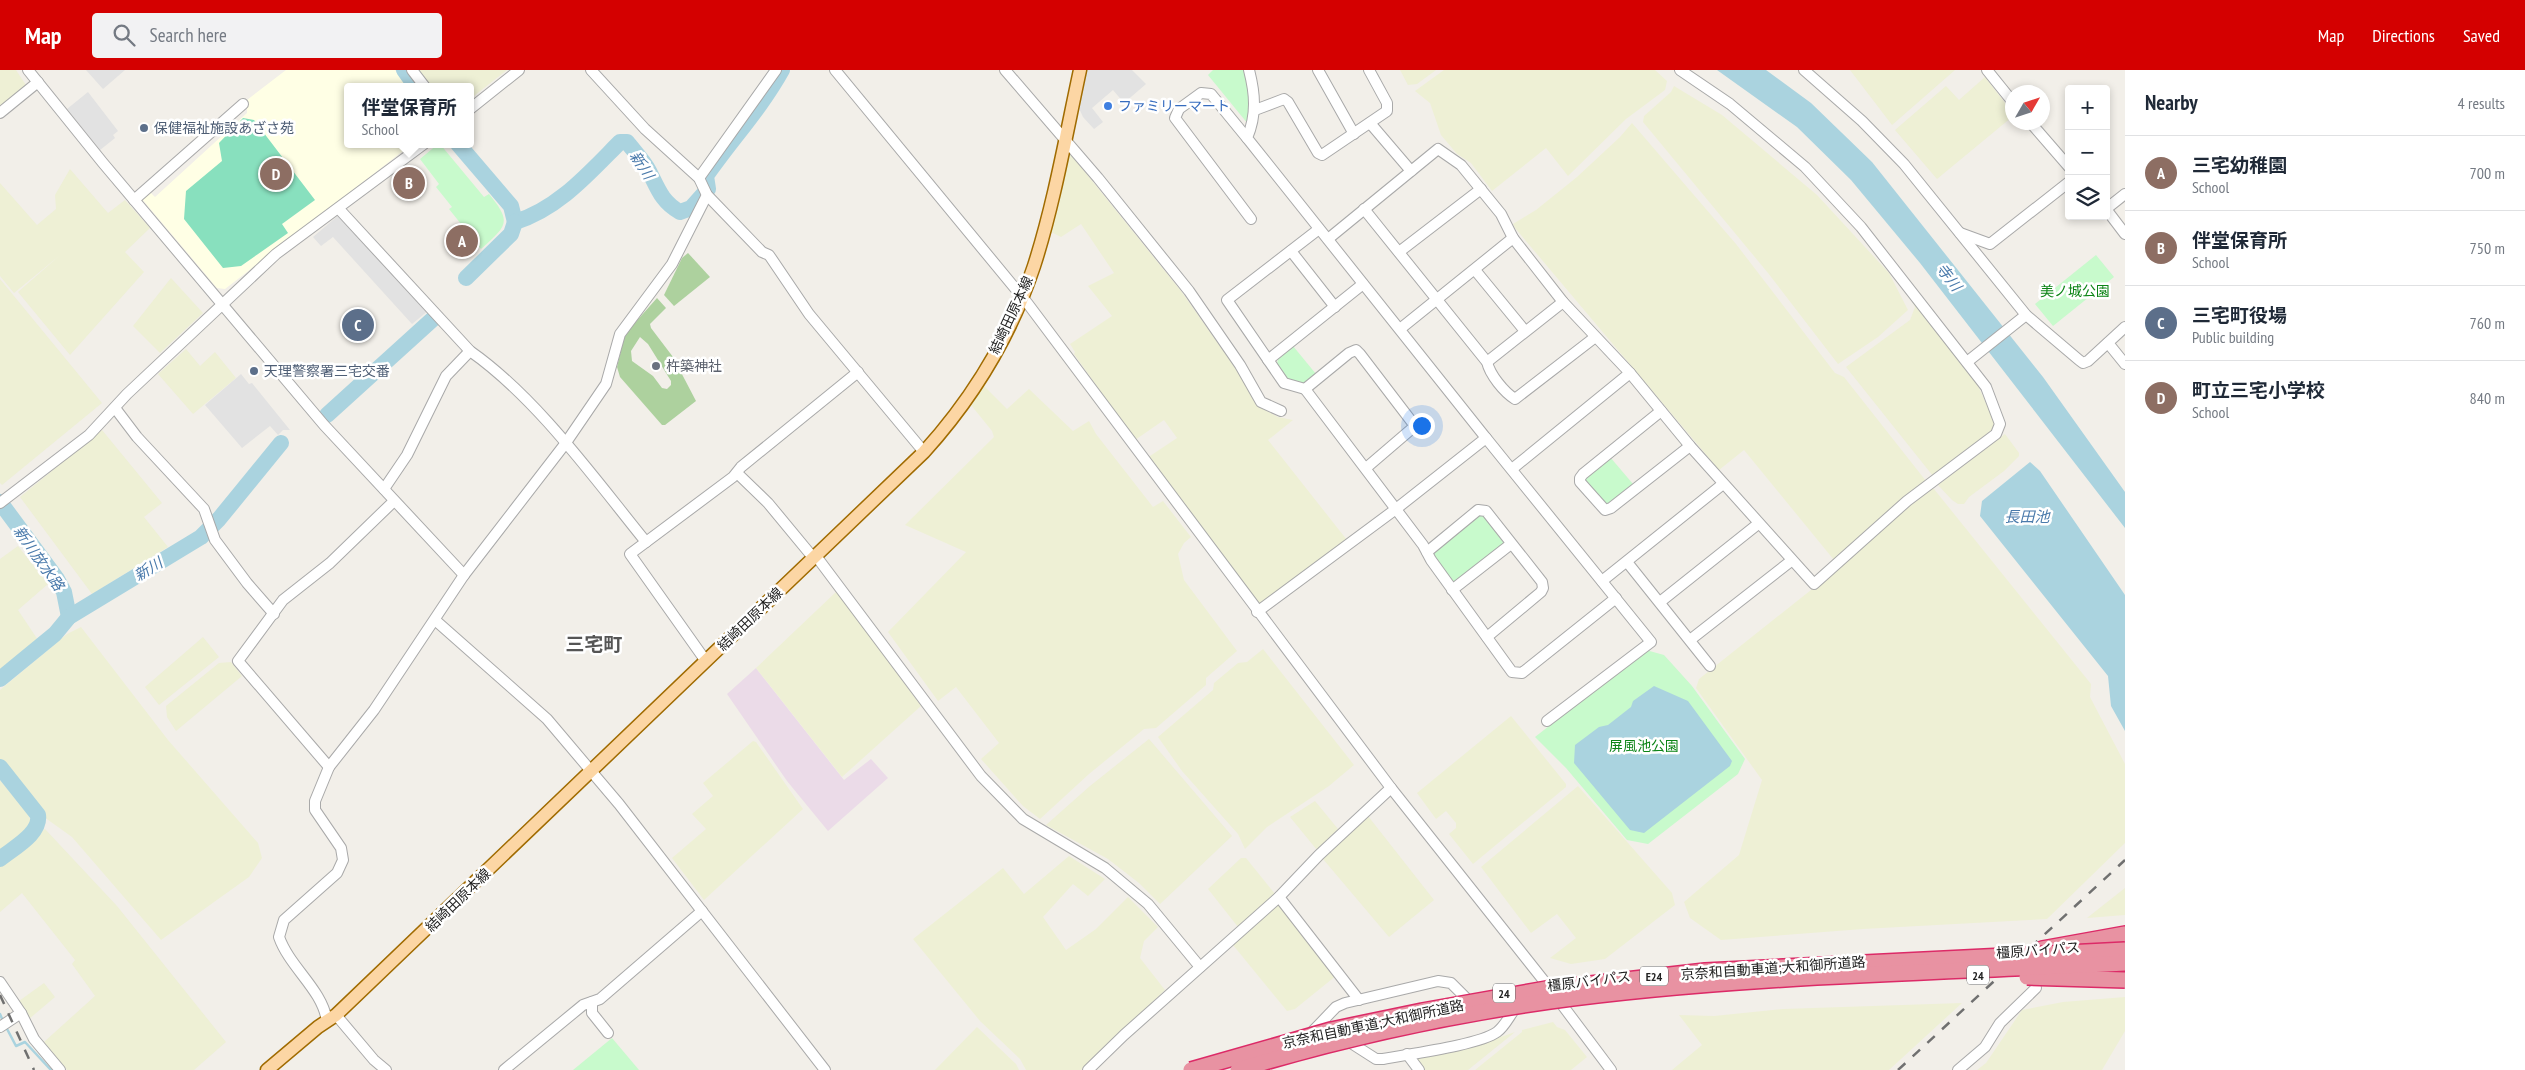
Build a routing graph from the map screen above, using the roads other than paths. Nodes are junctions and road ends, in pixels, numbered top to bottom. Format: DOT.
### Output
graph roads {
  1 [pos="28,70"];
  2 [pos="412,70"];
  3 [pos="519,70"];
  4 [pos="591,70"];
  5 [pos="776,70"];
  6 [pos="835,70"];
  7 [pos="1005,70"];
  8 [pos="1080,70"];
  9 [pos="1248,70"];
  10 [pos="1318,70"];
  11 [pos="1369,70"];
  12 [pos="1680,70"];
  13 [pos="1804,70"];
  14 [pos="1988,70"];
  15 [pos="38,82"];
  16 [pos="421,83"];
  17 [pos="2005,92"];
  18 [pos="243,104"];
  19 [pos="474,105"];
  20 [pos="1255,110"];
  21 [pos="0,113"];
  22 [pos="1370,123"];
  23 [pos="2037,130"];
  24 [pos="1354,134"];
  25 [pos="1247,138"];
  26 [pos="1065,139"];
  27 [pos="419,148"];
  28 [pos="2065,162"];
  29 [pos="1411,171"];
  30 [pos="699,178"];
  31 [pos="2065,185"];
  32 [pos="1481,189"];
  33 [pos="2125,194"];
  34 [pos="707,195"];
  35 [pos="134,200"];
  36 [pos="2110,206"];
  37 [pos="339,209"];
  38 [pos="1364,209"];
  39 [pos="2110,214"];
  40 [pos="1251,219"];
  41 [pos="1319,229"];
  42 [pos="1960,233"];
  43 [pos="2125,234"];
  44 [pos="1513,238"];
  45 [pos="1328,239"];
  46 [pos="1291,251"];
  47 [pos="1399,252"];
  48 [pos="1475,270"];
  49 [pos="1363,284"];
  50 [pos="1022,297"];
  51 [pos="1436,300"];
  52 [pos="1563,302"];
  53 [pos="223,304"];
  54 [pos="1335,307"];
  55 [pos="2024,317"];
  56 [pos="2125,327"];
  57 [pos="1400,330"];
  58 [pos="1524,331"];
  59 [pos="1594,338"];
  60 [pos="2108,343"];
  61 [pos="470,351"];
  62 [pos="1268,360"];
  63 [pos="1970,360"];
  64 [pos="1487,362"];
  65 [pos="2125,364"];
  66 [pos="858,372"];
  67 [pos="1630,373"];
  68 [pos="1305,389"];
  69 [pos="115,408"];
  70 [pos="1281,411"];
  71 [pos="1661,411"];
  72 [pos="1486,438"];
  73 [pos="566,444"];
  74 [pos="1690,446"];
  75 [pos="924,452"];
  76 [pos="1366,468"];
  77 [pos="1512,469"];
  78 [pos="737,473"];
  79 [pos="1723,484"];
  80 [pos="384,489"];
  81 [pos="394,501"];
  82 [pos="0,503"];
  83 [pos="1396,509"];
  84 [pos="1758,524"];
  85 [pos="646,542"];
  86 [pos="1511,544"];
  87 [pos="1427,552"];
  88 [pos="816,556"];
  89 [pos="1791,561"];
  90 [pos="1627,562"];
  91 [pos="464,576"];
  92 [pos="1602,581"];
  93 [pos="1452,590"];
  94 [pos="1616,598"];
  95 [pos="1660,602"];
  96 [pos="1257,612"];
  97 [pos="274,614"];
  98 [pos="435,620"];
  99 [pos="1487,637"];
  100 [pos="1690,640"];
  101 [pos="705,662"];
  102 [pos="1710,666"];
  103 [pos="1547,721"];
  104 [pos="329,767"];
  105 [pos="591,773"];
  106 [pos="1391,788"];
  107 [pos="1279,897"];
  108 [pos="702,911"];
  109 [pos="2125,934"];
  110 [pos="2125,945"];
  111 [pos="2040,950"];
  112 [pos="2125,950"];
  113 [pos="2125,963"];
  114 [pos="1200,967"];
  115 [pos="2125,970"];
  116 [pos="1964,975"];
  117 [pos="2125,980"];
  118 [pos="0,982"];
  119 [pos="1548,986"];
  120 [pos="2036,988"];
  121 [pos="1467,999"];
  122 [pos="1359,1000"];
  123 [pos="592,1002"];
  124 [pos="1561,1003"];
  125 [pos="1514,1010"];
  126 [pos="21,1013"];
  127 [pos="332,1018"];
  128 [pos="0,1027"];
  129 [pos="1313,1031"];
  130 [pos="608,1033"];
  131 [pos="1351,1043"];
  132 [pos="1407,1054"];
  133 [pos="60,1070"];
  134 [pos="267,1070"];
  135 [pos="386,1070"];
  136 [pos="504,1070"];
  137 [pos="825,1070"];
  138 [pos="1088,1070"];
  139 [pos="1183,1070"];
  140 [pos="1192,1070"];
  141 [pos="1238,1070"];
  142 [pos="1250,1070"];
  143 [pos="1419,1070"];
  144 [pos="1611,1070"];
  145 [pos="1958,1070"];
  1 -- 15 [label="street"];
  2 -- 16 [label="street"];
  3 -- 19 [label="street"];
  4 -- 30 [label="street"];
  5 -- 30 [label="street"];
  6 -- 50 [label="street"];
  7 -- 26 [label="street"];
  8 -- 26 [label="main road, 結崎田原本線"];
  9 -- 20 [label="street"];
  10 -- 24 [label="street"];
  11 -- 22 [label="street"];
  12 -- 63 [label="street"];
  13 -- 42 [label="street"];
  14 -- 17 [label="street"];
  15 -- 21 [label="street"];
  15 -- 35 [label="street"];
  18 -- 35 [label="street"];
  20 -- 24 [label="street"];
  20 -- 25 [label="street"];
  22 -- 24 [label="street"];
  22 -- 29 [label="street"];
  23 -- 28 [label="street"];
  25 -- 40 [label="street"];
  25 -- 41 [label="street"];
  26 -- 50 [label="main road, 結崎田原本線"];
  26 -- 70 [label="street"];
  27 -- 37 [label="street"];
  29 -- 32 [label="street"];
  29 -- 38 [label="street"];
  30 -- 34 [label="street"];
  31 -- 42 [label="street"];
  32 -- 44 [label="street"];
  32 -- 47 [label="street"];
  33 -- 36 [label="street"];
  34 -- 66 [label="street"];
  34 -- 73 [label="street"];
  35 -- 53 [label="street"];
  37 -- 53 [label="street"];
  37 -- 61 [label="street"];
  38 -- 45 [label="street"];
  38 -- 47 [label="street"];
  39 -- 43 [label="street"];
  41 -- 45 [label="street"];
  41 -- 46 [label="street"];
  42 -- 55 [label="street"];
  44 -- 48 [label="street"];
  44 -- 52 [label="street"];
  45 -- 49 [label="street"];
  46 -- 54 [label="street"];
  46 -- 62 [label="street"];
  47 -- 51 [label="street"];
  48 -- 51 [label="street"];
  48 -- 58 [label="street"];
  49 -- 54 [label="street"];
  49 -- 57 [label="street"];
  50 -- 75 [label="main road, 結崎田原本線"];
  50 -- 96 [label="street"];
  51 -- 57 [label="street"];
  51 -- 64 [label="street"];
  52 -- 58 [label="street"];
  52 -- 59 [label="street"];
  53 -- 69 [label="street"];
  53 -- 80 [label="street"];
  54 -- 62 [label="street"];
  55 -- 60 [label="street"];
  55 -- 63 [label="street"];
  56 -- 60 [label="street"];
  57 -- 72 [label="street"];
  58 -- 64 [label="street"];
  59 -- 64 [label="street"];
  59 -- 67 [label="street"];
  60 -- 65 [label="street"];
  61 -- 73 [label="street"];
  61 -- 80 [label="street"];
  62 -- 68 [label="street"];
  63 -- 89 [label="street"];
  66 -- 75 [label="street"];
  66 -- 78 [label="street"];
  67 -- 71 [label="street"];
  67 -- 77 [label="street"];
  68 -- 76 [label="street"];
  68 -- 76 [label="street"];
  69 -- 82 [label="street"];
  69 -- 97 [label="street"];
  71 -- 74 [label="street"];
  71 -- 74 [label="street"];
  72 -- 77 [label="street"];
  72 -- 83 [label="street"];
  73 -- 85 [label="street"];
  73 -- 91 [label="street"];
  74 -- 79 [label="street"];
  75 -- 88 [label="main road, 結崎田原本線"];
  76 -- 83 [label="street"];
  77 -- 92 [label="street"];
  78 -- 85 [label="street"];
  78 -- 88 [label="street"];
  79 -- 84 [label="street"];
  79 -- 90 [label="street"];
  80 -- 81 [label="street"];
  81 -- 91 [label="street"];
  81 -- 97 [label="street"];
  83 -- 87 [label="street"];
  83 -- 96 [label="street"];
  84 -- 89 [label="street"];
  84 -- 95 [label="street"];
  85 -- 101 [label="street"];
  86 -- 87 [label="street"];
  86 -- 93 [label="street"];
  86 -- 99 [label="street"];
  87 -- 93 [label="street"];
  88 -- 101 [label="main road, 結崎田原本線"];
  88 -- 114 [label="street"];
  89 -- 100 [label="street"];
  90 -- 92 [label="street"];
  90 -- 95 [label="street"];
  91 -- 98 [label="street"];
  92 -- 94 [label="street"];
  93 -- 99 [label="street"];
  94 -- 99 [label="street"];
  94 -- 103 [label="street"];
  95 -- 100 [label="street"];
  96 -- 106 [label="street"];
  97 -- 104 [label="street"];
  98 -- 104 [label="street"];
  98 -- 105 [label="street"];
  100 -- 102 [label="street"];
  101 -- 105 [label="main road, 結崎田原本線"];
  104 -- 127 [label="street"];
  105 -- 108 [label="street"];
  105 -- 127 [label="main road, 結崎田原本線"];
  106 -- 107 [label="street"];
  106 -- 119 [label="street"];
  107 -- 114 [label="street"];
  107 -- 122 [label="street"];
  108 -- 123 [label="street"];
  108 -- 137 [label="street"];
  109 -- 111 [label="highway"];
  110 -- 111 [label="highway, 橿原バイパス / 24"];
  111 -- 119 [label="highway, 橿原バイパス / 24, bridge"];
  112 -- 140 [label="highway, 京奈和自動車道;大和御所道路 / E24, bridge"];
  113 -- 141 [label="highway, 京奈和自動車道;大和御所道路 / E24, bridge"];
  114 -- 138 [label="street"];
  115 -- 116 [label="highway, 橿原バイパス / 24"];
  116 -- 117 [label="highway, bridge"];
  116 -- 124 [label="highway, 橿原バイパス / 24"];
  118 -- 126 [label="street"];
  119 -- 121 [label="highway, 橿原バイパス / 24"];
  119 -- 124 [label="street"];
  120 -- 145 [label="street"];
  121 -- 122 [label="street"];
  121 -- 129 [label="highway, 橿原バイパス / 24"];
  122 -- 129 [label="street"];
  123 -- 130 [label="street"];
  123 -- 136 [label="street"];
  124 -- 125 [label="highway, 橿原バイパス / 24"];
  124 -- 144 [label="street"];
  125 -- 131 [label="highway, 橿原バイパス / 24"];
  125 -- 132 [label="street"];
  126 -- 128 [label="street"];
  126 -- 133 [label="street"];
  127 -- 134 [label="main road, 結崎田原本線"];
  127 -- 135 [label="street"];
  129 -- 139 [label="highway, 橿原バイパス / 24"];
  131 -- 132 [label="street"];
  131 -- 142 [label="highway, 橿原バイパス / 24"];
  132 -- 143 [label="street"];
}
